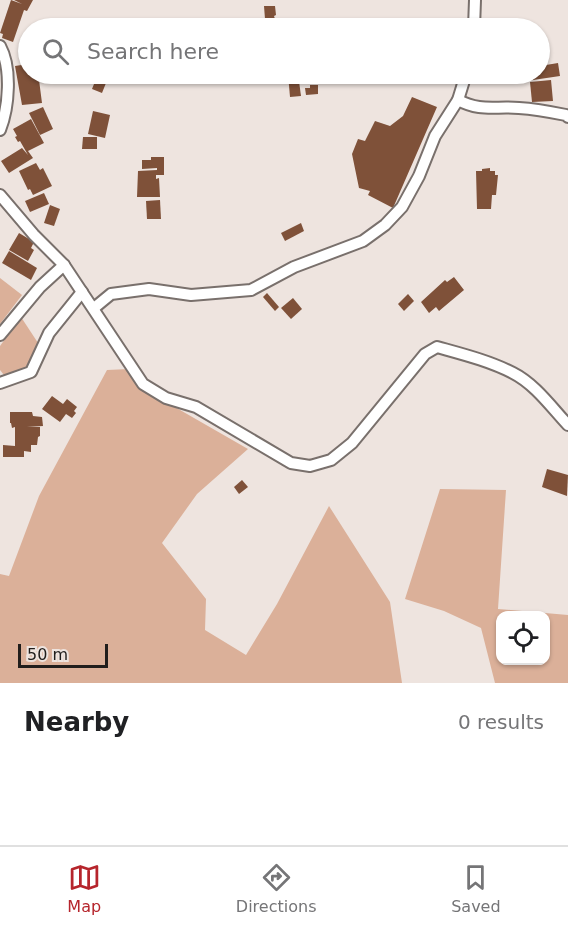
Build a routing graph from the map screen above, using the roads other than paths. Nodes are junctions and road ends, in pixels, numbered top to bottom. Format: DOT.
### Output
graph roads {
  1 [pos="475,0"];
  2 [pos="474,18"];
  3 [pos="0,46"];
  4 [pos="463,84"];
  5 [pos="458,100"];
  6 [pos="568,117"];
  7 [pos="0,129"];
  8 [pos="0,195"];
  9 [pos="64,265"];
  10 [pos="82,292"];
  11 [pos="94,308"];
  12 [pos="0,335"];
  13 [pos="0,383"];
  14 [pos="568,425"];
  1 -- 2 [label="street"];
  3 -- 7 [label="street"];
  4 -- 5 [label="street"];
  5 -- 6 [label="street"];
  5 -- 11 [label="street"];
  8 -- 9 [label="street"];
  9 -- 10 [label="street"];
  9 -- 12 [label="street"];
  10 -- 11 [label="street"];
  10 -- 13 [label="street"];
  11 -- 14 [label="street"];
}
